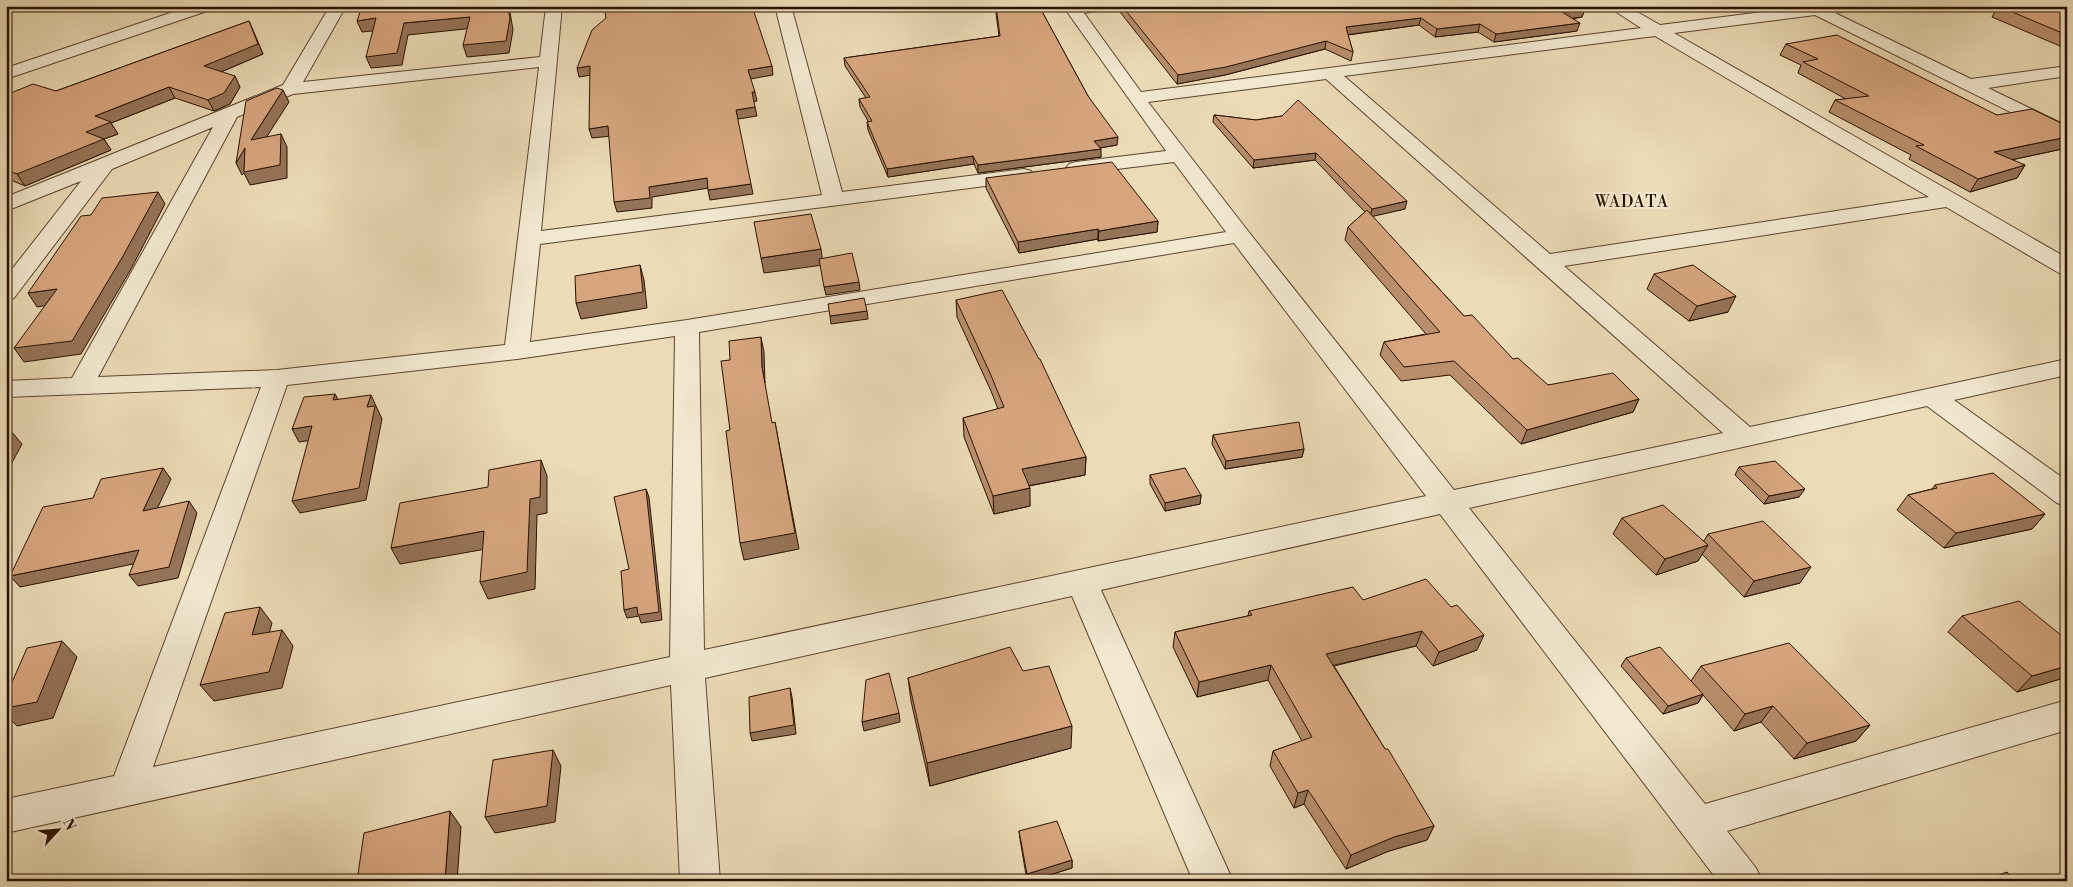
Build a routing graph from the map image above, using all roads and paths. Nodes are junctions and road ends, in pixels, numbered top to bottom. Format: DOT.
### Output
graph roads {
  1 [pos="207,6"];
  2 [pos="338,6"];
  3 [pos="554,6"];
  4 [pos="783,6"];
  5 [pos="1103,6"];
  6 [pos="1615,6"];
  7 [pos="1849,6"];
  8 [pos="1072,8"];
  9 [pos="1817,10"];
  10 [pos="1658,31"];
  11 [pos="548,61"];
  12 [pos="2067,70"];
  13 [pos="1330,73"];
  14 [pos="6,74"];
  15 [pos="1969,85"];
  16 [pos="290,89"];
  17 [pos="1136,98"];
  18 [pos="229,115"];
  19 [pos="2067,134"];
  20 [pos="1179,154"];
  21 [pos="104,165"];
  22 [pos="834,200"];
  23 [pos="1949,200"];
  24 [pos="6,205"];
  25 [pos="1240,236"];
  26 [pos="529,239"];
  27 [pos="1544,262"];
  28 [pos="2067,268"];
  29 [pos="6,293"];
  30 [pos="687,327"];
  31 [pos="517,351"];
  32 [pos="2067,367"];
  33 [pos="278,378"];
  34 [pos="81,385"];
  35 [pos="6,389"];
  36 [pos="1932,396"];
  37 [pos="1745,438"];
  38 [pos="2067,496"];
  39 [pos="1448,502"];
  40 [pos="1082,582"];
  41 [pos="687,668"];
  42 [pos="2067,715"];
  43 [pos="127,790"];
  44 [pos="6,816"];
  45 [pos="1697,823"];
  46 [pos="700,881"];
  47 [pos="1214,881"];
  48 [pos="1742,881"];
  1 -- 14 [label="street"];
  2 -- 16 [label="street"];
  3 -- 11 [label="street"];
  4 -- 22 [label="street"];
  5 -- 8 [label="street"];
  6 -- 10 [label="street"];
  7 -- 9 [label="street"];
  8 -- 17 [label="street"];
  9 -- 10 [label="street"];
  9 -- 15 [label="street"];
  10 -- 13 [label="street"];
  10 -- 23 [label="street"];
  11 -- 16 [label="street"];
  11 -- 26 [label="street"];
  12 -- 15 [label="street"];
  13 -- 17 [label="street"];
  13 -- 27 [label="street"];
  15 -- 19 [label="street"];
  16 -- 18 [label="street"];
  17 -- 20 [label="street"];
  18 -- 21 [label="street"];
  18 -- 34 [label="street"];
  20 -- 22 [label="street"];
  20 -- 25 [label="street"];
  21 -- 24 [label="street"];
  21 -- 29 [label="street"];
  22 -- 26 [label="street"];
  23 -- 27 [label="street"];
  23 -- 28 [label="street"];
  25 -- 30 [label="street"];
  25 -- 39 [label="street"];
  26 -- 31 [label="street"];
  27 -- 37 [label="street"];
  30 -- 31 [label="street"];
  30 -- 41 [label="street"];
  31 -- 33 [label="street"];
  32 -- 36 [label="street"];
  33 -- 34 [label="street"];
  33 -- 43 [label="street"];
  34 -- 35 [label="street"];
  36 -- 37 [label="street"];
  36 -- 38 [label="street"];
  37 -- 39 [label="street"];
  39 -- 40 [label="street"];
  39 -- 45 [label="street"];
  40 -- 41 [label="street"];
  40 -- 47 [label="street"];
  41 -- 43 [label="street"];
  41 -- 46 [label="street"];
  42 -- 45 [label="street"];
  43 -- 44 [label="street"];
  45 -- 48 [label="street"];
}
